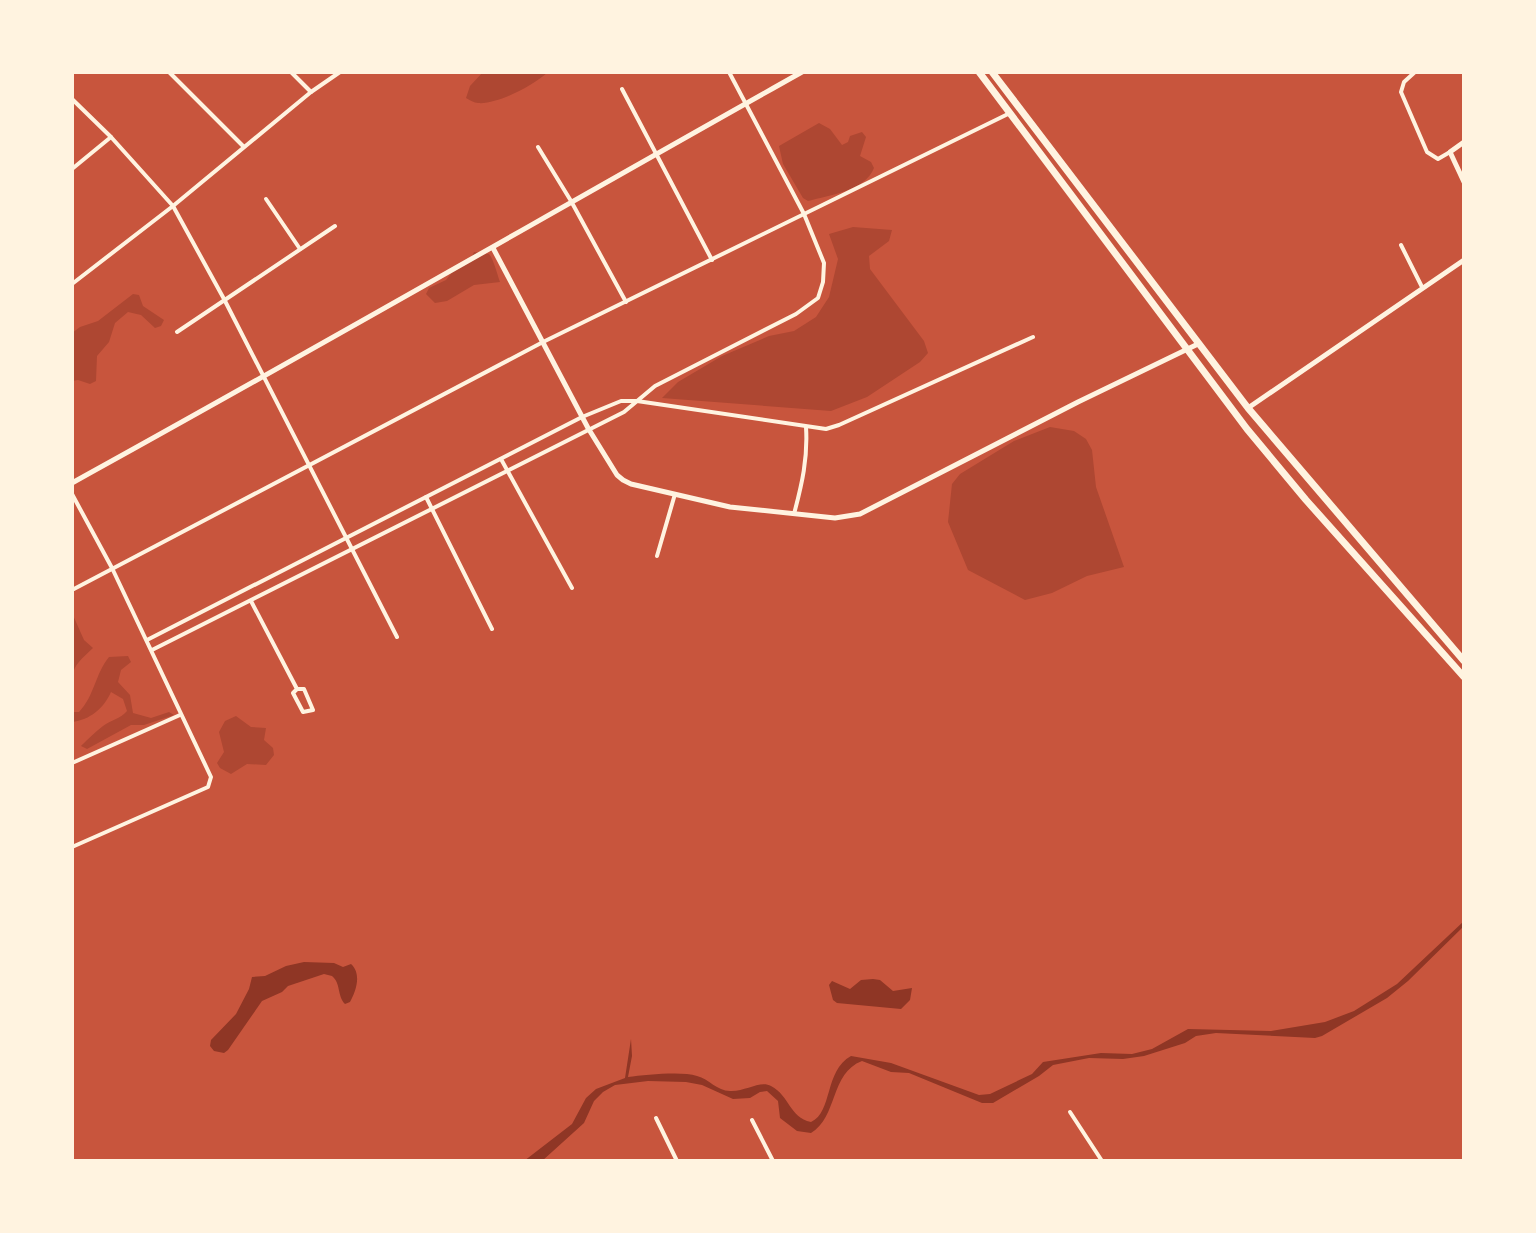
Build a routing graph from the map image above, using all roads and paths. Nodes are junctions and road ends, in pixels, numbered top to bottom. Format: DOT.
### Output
graph roads {
  1 [pos="169,72"];
  2 [pos="291,72"];
  3 [pos="340,72"];
  4 [pos="729,72"];
  5 [pos="802,72"];
  6 [pos="979,72"];
  7 [pos="992,72"];
  8 [pos="1415,72"];
  9 [pos="622,89"];
  10 [pos="311,92"];
  11 [pos="72,99"];
  12 [pos="745,104"];
  13 [pos="1010,113"];
  14 [pos="111,137"];
  15 [pos="1464,142"];
  16 [pos="243,146"];
  17 [pos="538,147"];
  18 [pos="1450,152"];
  19 [pos="656,153"];
  20 [pos="72,169"];
  21 [pos="1464,182"];
  22 [pos="266,199"];
  23 [pos="571,201"];
  24 [pos="173,206"];
  25 [pos="804,214"];
  26 [pos="335,226"];
  27 [pos="1401,245"];
  28 [pos="493,248"];
  29 [pos="300,249"];
  30 [pos="712,260"];
  31 [pos="1464,260"];
  32 [pos="72,284"];
  33 [pos="1422,287"];
  34 [pos="224,299"];
  35 [pos="626,302"];
  36 [pos="177,332"];
  37 [pos="1033,337"];
  38 [pos="543,342"];
  39 [pos="1198,344"];
  40 [pos="1189,349"];
  41 [pos="264,377"];
  42 [pos="637,401"];
  43 [pos="1248,408"];
  44 [pos="582,417"];
  45 [pos="806,427"];
  46 [pos="588,428"];
  47 [pos="501,459"];
  48 [pos="308,467"];
  49 [pos="507,470"];
  50 [pos="72,483"];
  51 [pos="72,494"];
  52 [pos="675,494"];
  53 [pos="426,497"];
  54 [pos="432,509"];
  55 [pos="794,514"];
  56 [pos="346,537"];
  57 [pos="352,548"];
  58 [pos="657,556"];
  59 [pos="112,568"];
  60 [pos="572,588"];
  61 [pos="72,590"];
  62 [pos="251,600"];
  63 [pos="492,629"];
  64 [pos="397,637"];
  65 [pos="147,640"];
  66 [pos="152,650"];
  67 [pos="1464,661"];
  68 [pos="1464,677"];
  69 [pos="297,689"];
  70 [pos="180,715"];
  71 [pos="72,763"];
  72 [pos="72,847"];
  73 [pos="1070,1112"];
  74 [pos="656,1118"];
  75 [pos="752,1120"];
  76 [pos="677,1161"];
  77 [pos="773,1161"];
  78 [pos="1102,1161"];
  1 -- 16 [label="street"];
  2 -- 10 [label="street"];
  3 -- 10 [label="street"];
  4 -- 12 [label="street"];
  5 -- 12 [label="street"];
  6 -- 13 [label="highway"];
  7 -- 39 [label="highway"];
  8 -- 18 [label="street"];
  9 -- 19 [label="street"];
  10 -- 16 [label="street"];
  11 -- 14 [label="street"];
  12 -- 19 [label="street"];
  12 -- 25 [label="street"];
  13 -- 25 [label="street"];
  13 -- 40 [label="highway"];
  14 -- 20 [label="street"];
  14 -- 24 [label="street"];
  15 -- 18 [label="street"];
  16 -- 24 [label="street"];
  17 -- 23 [label="street"];
  18 -- 21 [label="street"];
  19 -- 23 [label="street"];
  19 -- 30 [label="street"];
  22 -- 29 [label="street"];
  23 -- 28 [label="street"];
  23 -- 35 [label="street"];
  24 -- 32 [label="street"];
  24 -- 34 [label="street"];
  25 -- 30 [label="street"];
  25 -- 42 [label="street"];
  26 -- 29 [label="street"];
  27 -- 33 [label="street"];
  28 -- 38 [label="street"];
  28 -- 41 [label="street"];
  29 -- 34 [label="street"];
  30 -- 35 [label="street"];
  31 -- 33 [label="street"];
  33 -- 43 [label="street"];
  34 -- 36 [label="street"];
  34 -- 41 [label="street"];
  35 -- 38 [label="street"];
  37 -- 45 [label="street"];
  38 -- 44 [label="street"];
  38 -- 48 [label="street"];
  39 -- 40 [label="street"];
  39 -- 43 [label="highway"];
  40 -- 55 [label="street"];
  40 -- 68 [label="highway"];
  41 -- 48 [label="street"];
  41 -- 50 [label="street"];
  42 -- 44 [label="street"];
  42 -- 45 [label="street"];
  42 -- 46 [label="street"];
  43 -- 67 [label="highway"];
  44 -- 46 [label="street"];
  44 -- 47 [label="street"];
  45 -- 55 [label="street"];
  46 -- 49 [label="street"];
  46 -- 52 [label="street"];
  47 -- 49 [label="street"];
  47 -- 53 [label="street"];
  48 -- 56 [label="street"];
  48 -- 59 [label="street"];
  49 -- 54 [label="street"];
  49 -- 60 [label="street"];
  51 -- 59 [label="street"];
  52 -- 55 [label="street"];
  52 -- 58 [label="street"];
  53 -- 54 [label="street"];
  53 -- 56 [label="street"];
  54 -- 57 [label="street"];
  54 -- 63 [label="street"];
  56 -- 57 [label="street"];
  56 -- 65 [label="street"];
  57 -- 62 [label="street"];
  57 -- 64 [label="street"];
  59 -- 61 [label="street"];
  59 -- 65 [label="street"];
  62 -- 66 [label="street"];
  62 -- 69 [label="street"];
  65 -- 66 [label="street"];
  66 -- 70 [label="street"];
  69 -- 69 [label="street"];
  70 -- 71 [label="street"];
  70 -- 72 [label="street"];
  73 -- 78 [label="street"];
  74 -- 76 [label="street"];
  75 -- 77 [label="street"];
}
